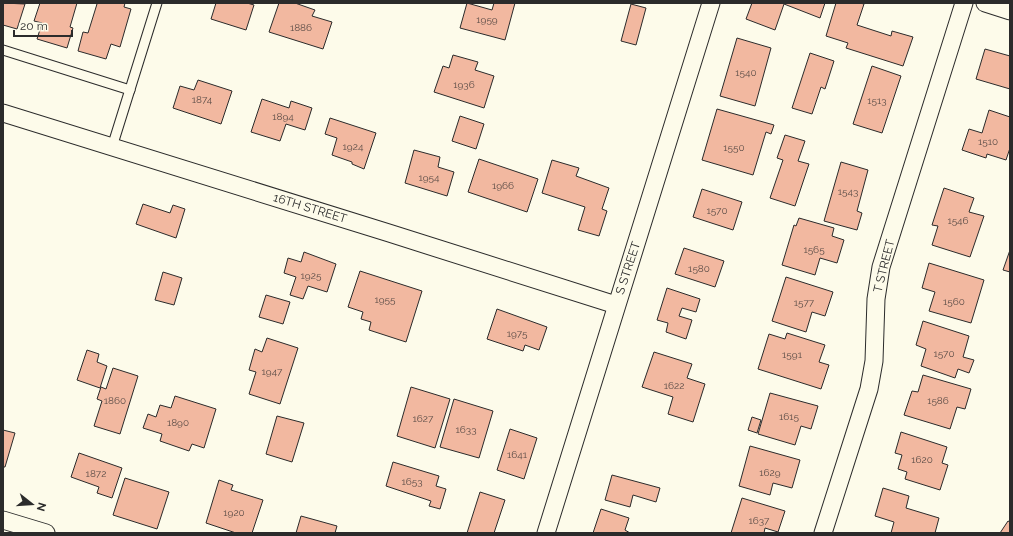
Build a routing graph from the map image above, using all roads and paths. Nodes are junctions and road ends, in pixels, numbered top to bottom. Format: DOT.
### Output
graph roads {
  1 [pos="157,3"];
  2 [pos="711,3"];
  3 [pos="964,3"];
  4 [pos="985,3"];
  5 [pos="1010,11"];
  6 [pos="3,50"];
  7 [pos="130,90"];
  8 [pos="3,113"];
  9 [pos="112,148"];
  10 [pos="616,305"];
  11 [pos="3,520"];
  12 [pos="21,529"];
  13 [pos="46,533"];
  14 [pos="546,533"];
  15 [pos="823,533"];
  1 -- 7 [label="lane"];
  2 -- 10 [label="street, S STREET"];
  3 -- 15 [label="street, T STREET"];
  4 -- 5 [label="street"];
  6 -- 7 [label="lane"];
  7 -- 9 [label="lane"];
  8 -- 9 [label="street, 16TH STREET"];
  9 -- 10 [label="street, 16TH STREET"];
  10 -- 14 [label="street, S STREET"];
  11 -- 12 [label="street"];
  12 -- 13 [label="street"];
}
